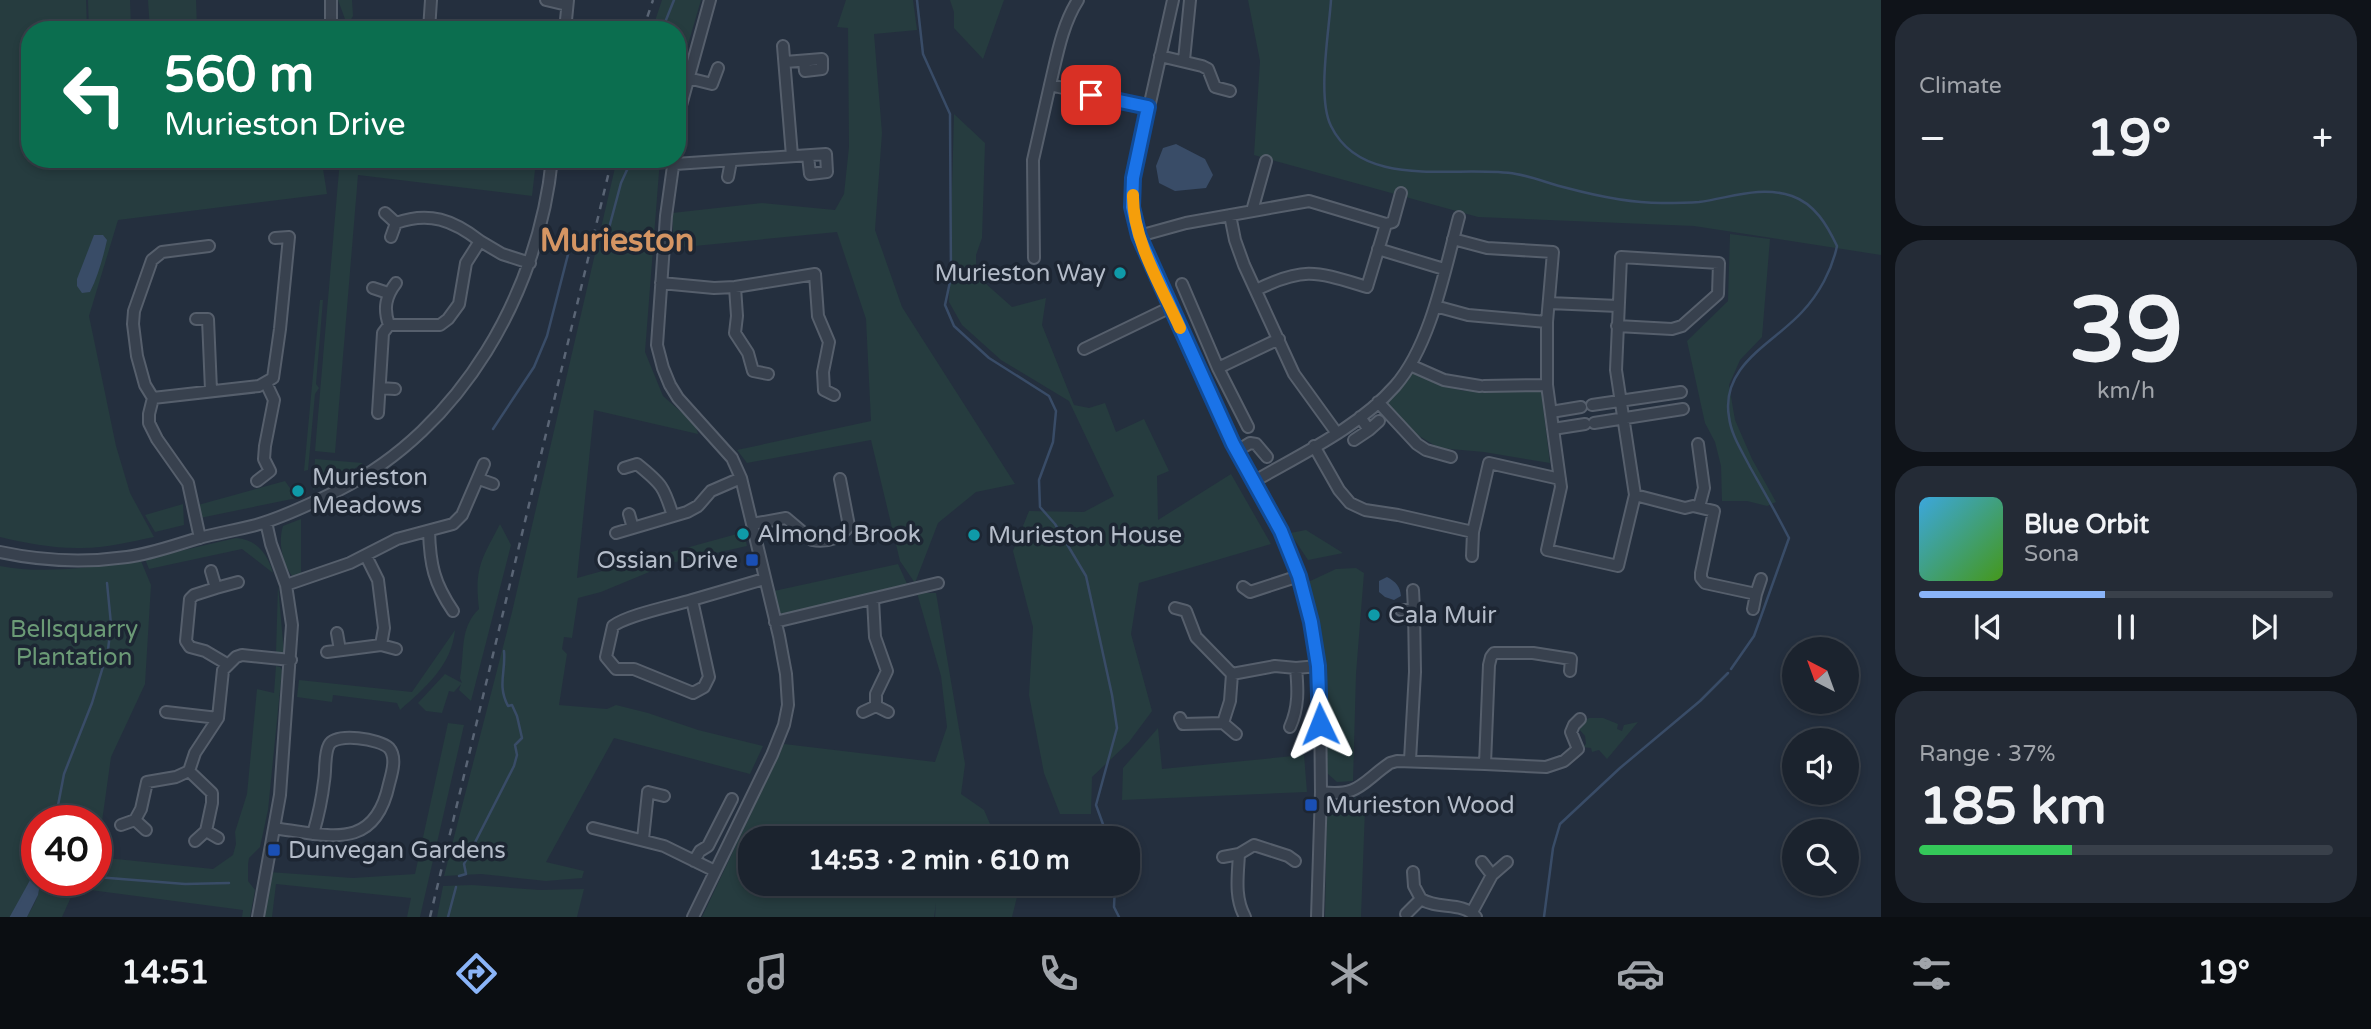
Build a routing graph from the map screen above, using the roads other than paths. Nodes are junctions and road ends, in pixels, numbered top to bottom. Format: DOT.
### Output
graph roads {
  1 [pos="331,0"];
  2 [pos="431,0"];
  3 [pos="546,0"];
  4 [pos="710,0"];
  5 [pos="1078,0"];
  6 [pos="1173,0"];
  7 [pos="1190,0"];
  8 [pos="568,3"];
  9 [pos="331,21"];
  10 [pos="430,21"];
  11 [pos="566,21"];
  12 [pos="783,47"];
  13 [pos="1160,56"];
  14 [pos="1184,60"];
  15 [pos="804,61"];
  16 [pos="785,62"];
  17 [pos="718,68"];
  18 [pos="688,78"];
  19 [pos="712,84"];
  20 [pos="1050,85"];
  21 [pos="686,86"];
  22 [pos="1230,91"];
  23 [pos="720,94"];
  24 [pos="1148,107"];
  25 [pos="792,156"];
  26 [pos="808,156"];
  27 [pos="731,161"];
  28 [pos="1266,161"];
  29 [pos="686,162"];
  30 [pos="551,168"];
  31 [pos="674,168"];
  32 [pos="727,177"];
  33 [pos="1401,193"];
  34 [pos="1252,211"];
  35 [pos="385,213"];
  36 [pos="1230,215"];
  37 [pos="1459,217"];
  38 [pos="396,223"];
  39 [pos="1386,224"];
  40 [pos="301,234"];
  41 [pos="1139,236"];
  42 [pos="289,237"];
  43 [pos="391,237"];
  44 [pos="275,239"];
  45 [pos="1453,239"];
  46 [pos="480,241"];
  47 [pos="209,246"];
  48 [pos="1378,249"];
  49 [pos="1037,251"];
  50 [pos="530,263"];
  51 [pos="1444,269"];
  52 [pos="396,283"];
  53 [pos="661,283"];
  54 [pos="1182,284"];
  55 [pos="735,287"];
  56 [pos="373,288"];
  57 [pos="1256,290"];
  58 [pos="388,293"];
  59 [pos="1549,303"];
  60 [pos="1435,306"];
  61 [pos="1618,306"];
  62 [pos="1171,307"];
  63 [pos="207,318"];
  64 [pos="1547,322"];
  65 [pos="389,325"];
  66 [pos="1617,326"];
  67 [pos="1279,340"];
  68 [pos="1091,349"];
  69 [pos="1410,365"];
  70 [pos="1218,368"];
  71 [pos="768,374"];
  72 [pos="267,383"];
  73 [pos="1547,385"];
  74 [pos="380,388"];
  75 [pos="396,389"];
  76 [pos="211,390"];
  77 [pos="1681,392"];
  78 [pos="813,396"];
  79 [pos="153,398"];
  80 [pos="1622,401"];
  81 [pos="1378,402"];
  82 [pos="1683,409"];
  83 [pos="1550,412"];
  84 [pos="378,413"];
  85 [pos="1360,417"];
  86 [pos="1625,419"];
  87 [pos="1379,421"];
  88 [pos="1248,427"];
  89 [pos="1553,429"];
  90 [pos="1368,430"];
  91 [pos="1336,432"];
  92 [pos="1354,440"];
  93 [pos="1698,444"];
  94 [pos="1314,446"];
  95 [pos="1237,451"];
  96 [pos="642,452"];
  97 [pos="1267,457"];
  98 [pos="1451,457"];
  99 [pos="484,464"];
  100 [pos="637,464"];
  101 [pos="624,468"];
  102 [pos="741,478"];
  103 [pos="479,479"];
  104 [pos="840,479"];
  105 [pos="1560,479"];
  106 [pos="257,481"];
  107 [pos="1253,482"];
  108 [pos="494,484"];
  109 [pos="1634,495"];
  110 [pos="844,496"];
  111 [pos="830,498"];
  112 [pos="1699,507"];
  113 [pos="629,514"];
  114 [pos="673,516"];
  115 [pos="261,523"];
  116 [pos="752,524"];
  117 [pos="633,528"];
  118 [pos="429,531"];
  119 [pos="1473,532"];
  120 [pos="616,533"];
  121 [pos="200,538"];
  122 [pos="0,552"];
  123 [pos="366,556"];
  124 [pos="1472,556"];
  125 [pos="211,571"];
  126 [pos="1299,576"];
  127 [pos="764,579"];
  128 [pos="1760,579"];
  129 [pos="238,582"];
  130 [pos="938,583"];
  131 [pos="286,585"];
  132 [pos="216,588"];
  133 [pos="1413,590"];
  134 [pos="1247,593"];
  135 [pos="1756,594"];
  136 [pos="873,599"];
  137 [pos="692,600"];
  138 [pos="1183,608"];
  139 [pos="1753,609"];
  140 [pos="1401,610"];
  141 [pos="1414,610"];
  142 [pos="453,611"];
  143 [pos="775,622"];
  144 [pos="337,633"];
  145 [pos="381,645"];
  146 [pos="396,649"];
  147 [pos="340,650"];
  148 [pos="327,652"];
  149 [pos="1571,659"];
  150 [pos="291,660"];
  151 [pos="227,664"];
  152 [pos="1318,666"];
  153 [pos="1296,668"];
  154 [pos="1232,674"];
  155 [pos="180,699"];
  156 [pos="876,706"];
  157 [pos="863,712"];
  158 [pos="888,712"];
  159 [pos="218,718"];
  160 [pos="1580,719"];
  161 [pos="1296,721"];
  162 [pos="1182,723"];
  163 [pos="1223,723"];
  164 [pos="1236,734"];
  165 [pos="1578,750"];
  166 [pos="1590,752"];
  167 [pos="1410,760"];
  168 [pos="1485,764"];
  169 [pos="189,771"];
  170 [pos="635,789"];
  171 [pos="648,792"];
  172 [pos="1321,792"];
  173 [pos="664,796"];
  174 [pos="732,799"];
  175 [pos="135,820"];
  176 [pos="121,825"];
  177 [pos="274,828"];
  178 [pos="593,828"];
  179 [pos="146,830"];
  180 [pos="206,831"];
  181 [pos="313,834"];
  182 [pos="218,838"];
  183 [pos="643,839"];
  184 [pos="195,841"];
  185 [pos="1239,854"];
  186 [pos="1292,856"];
  187 [pos="1223,857"];
  188 [pos="694,861"];
  189 [pos="1482,862"];
  190 [pos="1507,862"];
  191 [pos="715,871"];
  192 [pos="1413,872"];
  193 [pos="1492,875"];
  194 [pos="1421,899"];
  195 [pos="1406,914"];
  196 [pos="1474,915"];
  197 [pos="258,917"];
  198 [pos="693,917"];
  199 [pos="1245,917"];
  200 [pos="1317,917"];
  1 -- 9 [label="street"];
  2 -- 10 [label="street"];
  3 -- 8 [label="street"];
  4 -- 18 [label="street"];
  5 -- 20 [label="street"];
  6 -- 13 [label="street"];
  7 -- 14 [label="street"];
  8 -- 11 [label="street"];
  12 -- 16 [label="street"];
  13 -- 14 [label="street"];
  13 -- 24 [label="street"];
  14 -- 22 [label="street"];
  15 -- 16 [label="street"];
  16 -- 25 [label="street"];
  17 -- 19 [label="street"];
  18 -- 19 [label="street"];
  18 -- 21 [label="street"];
  19 -- 23 [label="street"];
  20 -- 24 [label="street"];
  20 -- 49 [label="street"];
  24 -- 41 [label="street"];
  25 -- 26 [label="street"];
  25 -- 27 [label="street"];
  27 -- 29 [label="street"];
  27 -- 32 [label="street"];
  28 -- 34 [label="street"];
  30 -- 50 [label="street"];
  31 -- 53 [label="street"];
  33 -- 39 [label="street"];
  34 -- 36 [label="street"];
  34 -- 39 [label="street"];
  35 -- 38 [label="street"];
  36 -- 41 [label="street"];
  36 -- 57 [label="street"];
  37 -- 45 [label="street"];
  38 -- 43 [label="street"];
  38 -- 46 [label="street"];
  39 -- 48 [label="street"];
  40 -- 42 [label="street"];
  41 -- 62 [label="street"];
  42 -- 44 [label="street"];
  42 -- 72 [label="street"];
  45 -- 51 [label="street"];
  45 -- 59 [label="street"];
  46 -- 50 [label="street"];
  46 -- 65 [label="street"];
  47 -- 79 [label="street"];
  48 -- 51 [label="street"];
  48 -- 57 [label="street"];
  50 -- 115 [label="street"];
  51 -- 60 [label="street"];
  52 -- 58 [label="street"];
  53 -- 55 [label="street"];
  53 -- 102 [label="street"];
  54 -- 70 [label="street"];
  55 -- 71 [label="street"];
  55 -- 78 [label="street"];
  56 -- 58 [label="street"];
  57 -- 67 [label="street"];
  58 -- 65 [label="street"];
  59 -- 61 [label="street"];
  59 -- 64 [label="street"];
  60 -- 64 [label="street"];
  60 -- 69 [label="street"];
  61 -- 66 [label="street"];
  61 -- 66 [label="street"];
  62 -- 68 [label="street"];
  62 -- 95 [label="street"];
  63 -- 76 [label="street"];
  64 -- 73 [label="street"];
  65 -- 74 [label="street"];
  66 -- 80 [label="street"];
  67 -- 70 [label="street"];
  67 -- 91 [label="street"];
  69 -- 73 [label="street"];
  69 -- 81 [label="street"];
  70 -- 88 [label="street"];
  72 -- 76 [label="street"];
  72 -- 106 [label="street"];
  73 -- 83 [label="street"];
  74 -- 75 [label="street"];
  74 -- 84 [label="street"];
  76 -- 79 [label="street"];
  77 -- 80 [label="street"];
  79 -- 121 [label="street"];
  80 -- 83 [label="street"];
  80 -- 86 [label="street"];
  81 -- 85 [label="street"];
  81 -- 98 [label="street"];
  82 -- 86 [label="street"];
  83 -- 89 [label="street"];
  85 -- 90 [label="street"];
  85 -- 91 [label="street"];
  86 -- 89 [label="street"];
  86 -- 109 [label="street"];
  87 -- 90 [label="street"];
  89 -- 105 [label="street"];
  90 -- 92 [label="street"];
  91 -- 94 [label="street"];
  93 -- 112 [label="street"];
  94 -- 107 [label="street"];
  94 -- 119 [label="street"];
  95 -- 97 [label="street"];
  95 -- 107 [label="street"];
  96 -- 100 [label="street"];
  99 -- 103 [label="street"];
  100 -- 101 [label="street"];
  100 -- 114 [label="street"];
  102 -- 114 [label="street"];
  102 -- 116 [label="street"];
  103 -- 108 [label="street"];
  103 -- 118 [label="street"];
  104 -- 110 [label="street"];
  105 -- 109 [label="street"];
  105 -- 119 [label="street"];
  107 -- 126 [label="street"];
  109 -- 112 [label="street"];
  110 -- 111 [label="street"];
  110 -- 116 [label="street"];
  112 -- 135 [label="street"];
  113 -- 117 [label="street"];
  114 -- 117 [label="street"];
  115 -- 121 [label="street"];
  115 -- 131 [label="street"];
  116 -- 127 [label="street"];
  117 -- 120 [label="street"];
  118 -- 123 [label="street"];
  118 -- 142 [label="street"];
  119 -- 124 [label="street"];
  121 -- 122 [label="street"];
  123 -- 131 [label="street"];
  123 -- 145 [label="street"];
  125 -- 132 [label="street"];
  126 -- 134 [label="street"];
  126 -- 152 [label="street"];
  127 -- 137 [label="street"];
  127 -- 143 [label="street"];
  128 -- 135 [label="street"];
  129 -- 132 [label="street"];
  130 -- 136 [label="street"];
  131 -- 150 [label="street"];
  132 -- 151 [label="street"];
  133 -- 141 [label="street"];
  135 -- 139 [label="street"];
  136 -- 143 [label="street"];
  136 -- 156 [label="street"];
  137 -- 137 [label="street"];
  138 -- 154 [label="street"];
  140 -- 141 [label="street"];
  141 -- 167 [label="street"];
  143 -- 191 [label="street"];
  144 -- 147 [label="street"];
  145 -- 146 [label="street"];
  145 -- 147 [label="street"];
  147 -- 148 [label="street"];
  149 -- 168 [label="street"];
  150 -- 151 [label="street"];
  150 -- 177 [label="street"];
  151 -- 159 [label="street"];
  152 -- 153 [label="street"];
  152 -- 172 [label="street"];
  153 -- 154 [label="street"];
  153 -- 161 [label="street"];
  154 -- 163 [label="street"];
  155 -- 159 [label="street"];
  156 -- 157 [label="street"];
  156 -- 158 [label="street"];
  159 -- 169 [label="street"];
  160 -- 165 [label="street"];
  162 -- 163 [label="street"];
  163 -- 164 [label="street"];
  165 -- 166 [label="street"];
  165 -- 168 [label="street"];
  167 -- 168 [label="street"];
  167 -- 172 [label="street"];
  169 -- 175 [label="street"];
  169 -- 180 [label="street"];
  170 -- 171 [label="street"];
  171 -- 173 [label="street"];
  171 -- 183 [label="street"];
  172 -- 200 [label="street"];
  174 -- 188 [label="street"];
  175 -- 176 [label="street"];
  175 -- 179 [label="street"];
  177 -- 181 [label="street"];
  177 -- 197 [label="street"];
  178 -- 183 [label="street"];
  180 -- 182 [label="street"];
  180 -- 184 [label="street"];
  181 -- 181 [label="street"];
  183 -- 188 [label="street"];
  185 -- 186 [label="street"];
  185 -- 187 [label="street"];
  185 -- 199 [label="street"];
  188 -- 191 [label="street"];
  189 -- 193 [label="street"];
  190 -- 193 [label="street"];
  191 -- 198 [label="street"];
  192 -- 194 [label="street"];
  193 -- 196 [label="street"];
  194 -- 195 [label="street"];
  194 -- 196 [label="street"];
}
